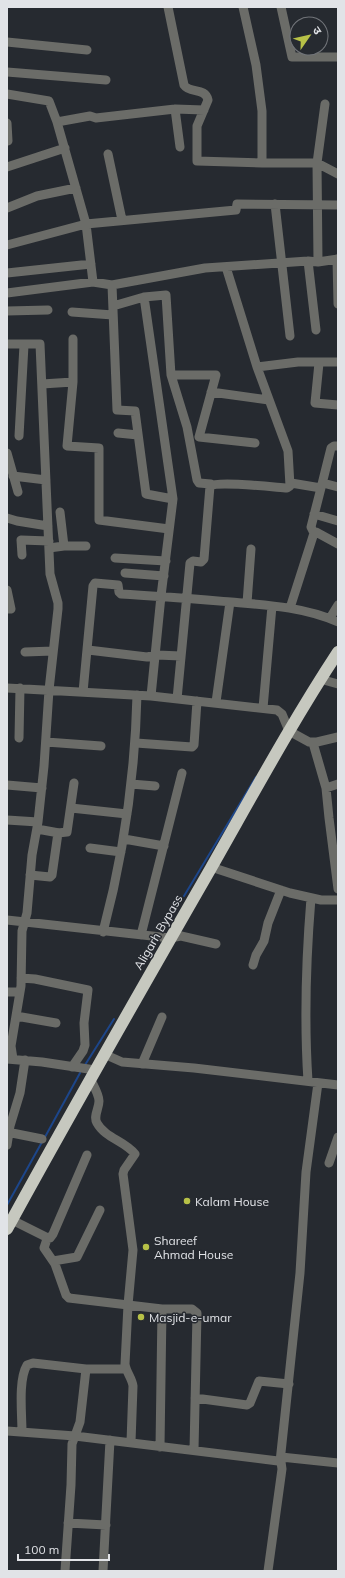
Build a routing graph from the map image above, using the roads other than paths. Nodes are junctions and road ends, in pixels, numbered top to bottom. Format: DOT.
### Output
graph roads {
  1 [pos="168,7"];
  2 [pos="243,7"];
  3 [pos="282,7"];
  4 [pos="7,42"];
  5 [pos="87,50"];
  6 [pos="338,57"];
  7 [pos="7,72"];
  8 [pos="106,80"];
  9 [pos="7,94"];
  10 [pos="325,104"];
  11 [pos="175,109"];
  12 [pos="204,110"];
  13 [pos="57,122"];
  14 [pos="7,123"];
  15 [pos="8,141"];
  16 [pos="180,147"];
  17 [pos="65,148"];
  18 [pos="108,154"];
  19 [pos="262,163"];
  20 [pos="317,163"];
  21 [pos="7,167"];
  22 [pos="338,174"];
  23 [pos="76,188"];
  24 [pos="275,204"];
  25 [pos="338,205"];
  26 [pos="318,206"];
  27 [pos="7,208"];
  28 [pos="122,220"];
  29 [pos="86,224"];
  30 [pos="7,245"];
  31 [pos="338,259"];
  32 [pos="308,261"];
  33 [pos="318,262"];
  34 [pos="281,263"];
  35 [pos="91,264"];
  36 [pos="226,267"];
  37 [pos="7,273"];
  38 [pos="93,282"];
  39 [pos="112,285"];
  40 [pos="7,293"];
  41 [pos="144,298"];
  42 [pos="338,304"];
  43 [pos="7,310"];
  44 [pos="48,310"];
  45 [pos="113,310"];
  46 [pos="72,312"];
  47 [pos="316,330"];
  48 [pos="290,336"];
  49 [pos="73,339"];
  50 [pos="7,344"];
  51 [pos="24,345"];
  52 [pos="319,362"];
  53 [pos="338,362"];
  54 [pos="257,367"];
  55 [pos="171,375"];
  56 [pos="73,382"];
  57 [pos="42,384"];
  58 [pos="211,392"];
  59 [pos="269,400"];
  60 [pos="338,405"];
  61 [pos="118,433"];
  62 [pos="138,435"];
  63 [pos="19,436"];
  64 [pos="255,443"];
  65 [pos="338,446"];
  66 [pos="7,453"];
  67 [pos="13,476"];
  68 [pos="46,480"];
  69 [pos="291,483"];
  70 [pos="211,484"];
  71 [pos="322,485"];
  72 [pos="338,487"];
  73 [pos="18,492"];
  74 [pos="173,499"];
  75 [pos="60,512"];
  76 [pos="314,514"];
  77 [pos="7,518"];
  78 [pos="338,521"];
  79 [pos="48,526"];
  80 [pos="169,529"];
  81 [pos="314,533"];
  82 [pos="338,544"];
  83 [pos="49,545"];
  84 [pos="64,546"];
  85 [pos="86,546"];
  86 [pos="251,549"];
  87 [pos="22,555"];
  88 [pos="115,558"];
  89 [pos="166,560"];
  90 [pos="125,573"];
  91 [pos="164,576"];
  92 [pos="7,590"];
  93 [pos="161,596"];
  94 [pos="187,598"];
  95 [pos="230,602"];
  96 [pos="247,603"];
  97 [pos="338,605"];
  98 [pos="272,606"];
  99 [pos="290,608"];
  100 [pos="7,609"];
  101 [pos="334,620"];
  102 [pos="88,650"];
  103 [pos="53,651"];
  104 [pos="25,652"];
  105 [pos="338,652"];
  106 [pos="155,655"];
  107 [pos="181,656"];
  108 [pos="320,679"];
  109 [pos="338,684"];
  110 [pos="7,688"];
  111 [pos="20,688"];
  112 [pos="49,690"];
  113 [pos="83,692"];
  114 [pos="137,695"];
  115 [pos="151,696"];
  116 [pos="177,699"];
  117 [pos="197,701"];
  118 [pos="216,702"];
  119 [pos="264,708"];
  120 [pos="289,731"];
  121 [pos="338,737"];
  122 [pos="19,738"];
  123 [pos="46,742"];
  124 [pos="136,743"];
  125 [pos="313,743"];
  126 [pos="101,746"];
  127 [pos="182,773"];
  128 [pos="74,783"];
  129 [pos="131,784"];
  130 [pos="338,784"];
  131 [pos="7,785"];
  132 [pos="155,786"];
  133 [pos="42,788"];
  134 [pos="326,788"];
  135 [pos="71,808"];
  136 [pos="127,814"];
  137 [pos="333,817"];
  138 [pos="7,820"];
  139 [pos="37,826"];
  140 [pos="59,833"];
  141 [pos="124,839"];
  142 [pos="164,846"];
  143 [pos="90,848"];
  144 [pos="121,852"];
  145 [pos="211,867"];
  146 [pos="30,875"];
  147 [pos="338,889"];
  148 [pos="281,890"];
  149 [pos="311,898"];
  150 [pos="338,900"];
  151 [pos="7,920"];
  152 [pos="24,922"];
  153 [pos="102,932"];
  154 [pos="141,935"];
  155 [pos="170,938"];
  156 [pos="216,944"];
  157 [pos="253,965"];
  158 [pos="21,978"];
  159 [pos="7,992"];
  160 [pos="20,992"];
  161 [pos="16,1016"];
  162 [pos="162,1017"];
  163 [pos="56,1023"];
  164 [pos="104,1054"];
  165 [pos="10,1059"];
  166 [pos="25,1060"];
  167 [pos="142,1064"];
  168 [pos="72,1067"];
  169 [pos="92,1074"];
  170 [pos="308,1081"];
  171 [pos="318,1083"];
  172 [pos="338,1085"];
  173 [pos="10,1118"];
  174 [pos="8,1133"];
  175 [pos="338,1136"];
  176 [pos="42,1139"];
  177 [pos="7,1145"];
  178 [pos="87,1155"];
  179 [pos="329,1163"];
  180 [pos="100,1210"];
  181 [pos="10,1224"];
  182 [pos="46,1239"];
  183 [pos="53,1261"];
  184 [pos="128,1305"];
  185 [pos="162,1309"];
  186 [pos="86,1369"];
  187 [pos="126,1369"];
  188 [pos="289,1384"];
  189 [pos="196,1398"];
  190 [pos="7,1431"];
  191 [pos="22,1432"];
  192 [pos="75,1436"];
  193 [pos="110,1440"];
  194 [pos="131,1442"];
  195 [pos="160,1446"];
  196 [pos="194,1450"];
  197 [pos="281,1460"];
  198 [pos="338,1464"];
  199 [pos="68,1522"];
  200 [pos="106,1525"];
  201 [pos="64,1571"];
  202 [pos="103,1571"];
  203 [pos="268,1571"];
  1 -- 12 [label="street"];
  2 -- 19 [label="street"];
  3 -- 6 [label="street"];
  4 -- 5 [label="street"];
  7 -- 8 [label="street"];
  9 -- 13 [label="street"];
  10 -- 20 [label="street"];
  11 -- 12 [label="street"];
  11 -- 13 [label="street"];
  11 -- 16 [label="street"];
  12 -- 19 [label="street"];
  13 -- 17 [label="street"];
  14 -- 15 [label="street"];
  17 -- 21 [label="street"];
  17 -- 23 [label="street"];
  18 -- 28 [label="street"];
  19 -- 20 [label="street"];
  20 -- 22 [label="street"];
  20 -- 26 [label="street"];
  23 -- 27 [label="street"];
  23 -- 29 [label="street"];
  24 -- 26 [label="street"];
  24 -- 28 [label="street"];
  24 -- 34 [label="street"];
  25 -- 26 [label="street"];
  26 -- 33 [label="street"];
  28 -- 29 [label="street"];
  29 -- 30 [label="street"];
  29 -- 35 [label="street"];
  31 -- 33 [label="street"];
  31 -- 42 [label="street"];
  32 -- 33 [label="street"];
  32 -- 34 [label="street"];
  32 -- 47 [label="street"];
  34 -- 36 [label="street"];
  34 -- 48 [label="street"];
  35 -- 37 [label="street"];
  35 -- 38 [label="street"];
  36 -- 39 [label="street"];
  36 -- 54 [label="street"];
  38 -- 39 [label="street"];
  38 -- 40 [label="street"];
  39 -- 45 [label="street"];
  41 -- 45 [label="street"];
  41 -- 55 [label="street"];
  41 -- 74 [label="street"];
  43 -- 44 [label="street"];
  45 -- 46 [label="street"];
  45 -- 62 [label="street"];
  49 -- 56 [label="street"];
  50 -- 51 [label="street"];
  51 -- 57 [label="street"];
  51 -- 63 [label="street"];
  52 -- 53 [label="street"];
  52 -- 54 [label="street"];
  52 -- 60 [label="street"];
  54 -- 59 [label="street"];
  55 -- 58 [label="street"];
  55 -- 70 [label="street"];
  56 -- 57 [label="street"];
  56 -- 80 [label="street"];
  57 -- 68 [label="street"];
  58 -- 59 [label="street"];
  58 -- 64 [label="street"];
  59 -- 69 [label="street"];
  61 -- 62 [label="street"];
  62 -- 74 [label="street"];
  65 -- 71 [label="street"];
  66 -- 67 [label="street"];
  67 -- 68 [label="street"];
  67 -- 73 [label="street"];
  68 -- 79 [label="street"];
  69 -- 70 [label="street"];
  69 -- 71 [label="street"];
  70 -- 94 [label="street"];
  71 -- 72 [label="street"];
  71 -- 76 [label="street"];
  74 -- 80 [label="street"];
  75 -- 84 [label="street"];
  76 -- 78 [label="street"];
  76 -- 81 [label="street"];
  77 -- 79 [label="street"];
  79 -- 83 [label="street"];
  80 -- 89 [label="street"];
  81 -- 82 [label="street"];
  81 -- 99 [label="street"];
  83 -- 84 [label="street"];
  83 -- 87 [label="street"];
  83 -- 103 [label="street"];
  84 -- 85 [label="street"];
  86 -- 96 [label="street"];
  88 -- 89 [label="street"];
  89 -- 91 [label="street"];
  90 -- 91 [label="street"];
  91 -- 93 [label="street"];
  92 -- 100 [label="street"];
  93 -- 94 [label="street"];
  93 -- 102 [label="street"];
  93 -- 106 [label="street"];
  94 -- 95 [label="street"];
  94 -- 107 [label="street"];
  95 -- 96 [label="street"];
  95 -- 118 [label="street"];
  96 -- 98 [label="street"];
  97 -- 101 [label="street"];
  98 -- 99 [label="street"];
  98 -- 119 [label="street"];
  99 -- 101 [label="street"];
  102 -- 106 [label="street"];
  102 -- 113 [label="street"];
  103 -- 104 [label="street"];
  103 -- 112 [label="street"];
  105 -- 108 [label="highway, Aligarh Bypass"];
  106 -- 107 [label="street"];
  106 -- 115 [label="street"];
  107 -- 116 [label="street"];
  108 -- 109 [label="street"];
  108 -- 120 [label="highway, Aligarh Bypass"];
  110 -- 111 [label="street"];
  111 -- 112 [label="street"];
  111 -- 122 [label="street"];
  112 -- 113 [label="street"];
  112 -- 123 [label="street"];
  113 -- 114 [label="street"];
  114 -- 115 [label="street"];
  114 -- 124 [label="street"];
  115 -- 116 [label="street"];
  116 -- 117 [label="street"];
  117 -- 118 [label="street"];
  117 -- 124 [label="street"];
  118 -- 119 [label="street"];
  119 -- 120 [label="street"];
  120 -- 125 [label="street"];
  120 -- 145 [label="highway, Aligarh Bypass"];
  121 -- 125 [label="street"];
  123 -- 126 [label="street"];
  123 -- 133 [label="street"];
  124 -- 129 [label="street"];
  125 -- 134 [label="street"];
  127 -- 142 [label="street"];
  128 -- 135 [label="street"];
  129 -- 132 [label="street"];
  129 -- 136 [label="street"];
  130 -- 134 [label="street"];
  131 -- 133 [label="street"];
  133 -- 139 [label="street"];
  134 -- 137 [label="street"];
  135 -- 136 [label="street"];
  135 -- 140 [label="street"];
  136 -- 141 [label="street"];
  137 -- 147 [label="street"];
  138 -- 139 [label="street"];
  139 -- 140 [label="street"];
  139 -- 146 [label="street"];
  140 -- 146 [label="street"];
  141 -- 142 [label="street"];
  141 -- 144 [label="street"];
  142 -- 154 [label="street"];
  143 -- 144 [label="street"];
  144 -- 153 [label="street"];
  145 -- 148 [label="street"];
  145 -- 155 [label="highway, Aligarh Bypass"];
  146 -- 152 [label="street"];
  148 -- 149 [label="street"];
  148 -- 157 [label="street"];
  149 -- 150 [label="street"];
  149 -- 170 [label="street"];
  151 -- 152 [label="street"];
  152 -- 153 [label="street"];
  152 -- 158 [label="street"];
  153 -- 154 [label="street"];
  154 -- 155 [label="street"];
  155 -- 156 [label="street"];
  155 -- 164 [label="highway, Aligarh Bypass"];
  158 -- 160 [label="street"];
  158 -- 168 [label="street"];
  159 -- 160 [label="street"];
  160 -- 161 [label="street"];
  161 -- 163 [label="street"];
  161 -- 165 [label="street"];
  162 -- 167 [label="street"];
  164 -- 167 [label="street"];
  164 -- 169 [label="highway, Aligarh Bypass"];
  165 -- 166 [label="street"];
  166 -- 168 [label="street"];
  166 -- 173 [label="street"];
  167 -- 170 [label="street"];
  168 -- 169 [label="street"];
  169 -- 181 [label="highway, Aligarh Bypass"];
  169 -- 184 [label="street"];
  170 -- 171 [label="street"];
  171 -- 172 [label="street"];
  171 -- 188 [label="street"];
  173 -- 174 [label="street"];
  174 -- 176 [label="street"];
  174 -- 177 [label="street"];
  175 -- 179 [label="street"];
  178 -- 182 [label="street"];
  180 -- 183 [label="street"];
  181 -- 182 [label="street"];
  182 -- 183 [label="street"];
  183 -- 184 [label="street"];
  184 -- 185 [label="street"];
  184 -- 187 [label="street"];
  185 -- 189 [label="street"];
  185 -- 195 [label="street"];
  186 -- 187 [label="street"];
  186 -- 191 [label="street"];
  186 -- 192 [label="street"];
  187 -- 194 [label="street"];
  188 -- 189 [label="street"];
  188 -- 197 [label="street"];
  189 -- 196 [label="street"];
  190 -- 191 [label="street"];
  191 -- 192 [label="street"];
  192 -- 193 [label="street"];
  192 -- 199 [label="street"];
  193 -- 194 [label="street"];
  193 -- 200 [label="street"];
  194 -- 195 [label="street"];
  195 -- 196 [label="street"];
  196 -- 197 [label="street"];
  197 -- 198 [label="street"];
  197 -- 203 [label="street"];
  199 -- 200 [label="street"];
  199 -- 201 [label="street"];
  200 -- 202 [label="street"];
}
